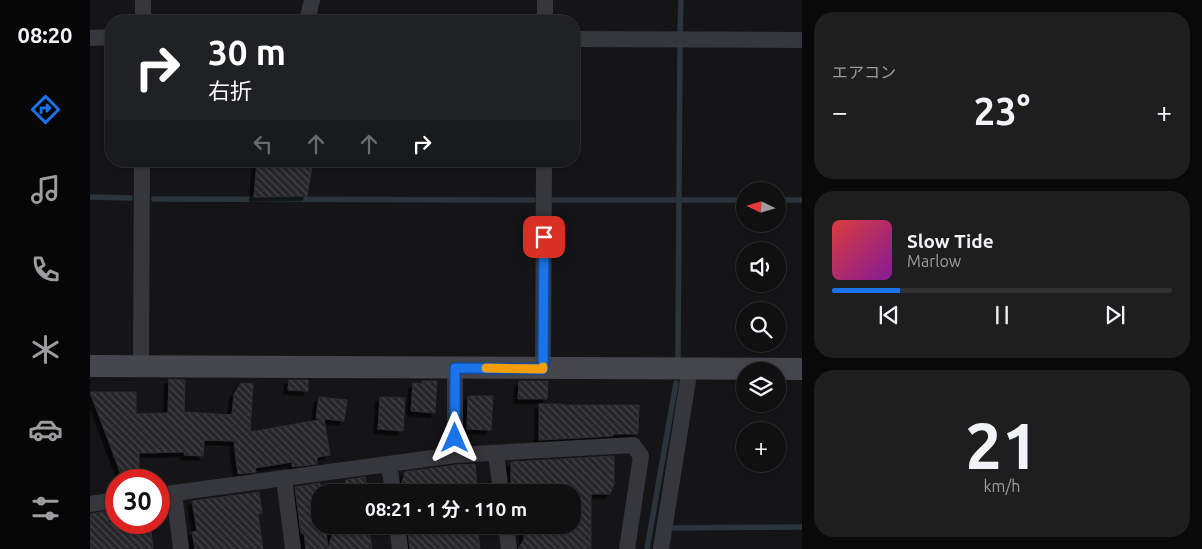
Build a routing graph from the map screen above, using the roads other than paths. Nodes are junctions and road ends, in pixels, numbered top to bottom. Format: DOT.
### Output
graph roads {
  1 [pos="143,0"];
  2 [pos="312,0"];
  3 [pos="545,0"];
  4 [pos="143,15"];
  5 [pos="308,15"];
  6 [pos="545,15"];
  7 [pos="105,37"];
  8 [pos="90,38"];
  9 [pos="580,39"];
  10 [pos="802,40"];
  11 [pos="142,167"];
  12 [pos="544,167"];
  13 [pos="90,366"];
  14 [pos="141,366"];
  15 [pos="455,368"];
  16 [pos="690,368"];
  17 [pos="543,369"];
  18 [pos="802,369"];
  19 [pos="496,454"];
  20 [pos="455,455"];
  21 [pos="389,464"];
  22 [pos="284,478"];
  23 [pos="392,484"];
  24 [pos="500,484"];
  25 [pos="170,493"];
  26 [pos="105,502"];
  27 [pos="90,504"];
  28 [pos="170,508"];
  29 [pos="398,534"];
  30 [pos="507,534"];
  31 [pos="182,549"];
  32 [pos="293,549"];
  33 [pos="400,549"];
  34 [pos="509,549"];
  35 [pos="627,549"];
  36 [pos="661,549"];
  1 -- 4 [label="street"];
  2 -- 5 [label="street"];
  3 -- 6 [label="street"];
  7 -- 8 [label="street"];
  9 -- 10 [label="street"];
  11 -- 14 [label="street"];
  12 -- 17 [label="street"];
  13 -- 14 [label="street"];
  14 -- 15 [label="street"];
  15 -- 17 [label="street"];
  15 -- 20 [label="street"];
  16 -- 17 [label="street"];
  16 -- 18 [label="street"];
  16 -- 36 [label="street"];
  19 -- 20 [label="street"];
  19 -- 24 [label="street"];
  19 -- 35 [label="street"];
  20 -- 21 [label="street"];
  21 -- 22 [label="street"];
  21 -- 23 [label="street"];
  22 -- 25 [label="street"];
  22 -- 32 [label="street"];
  26 -- 27 [label="street"];
  28 -- 31 [label="street"];
  29 -- 33 [label="street"];
  30 -- 34 [label="street"];
}
